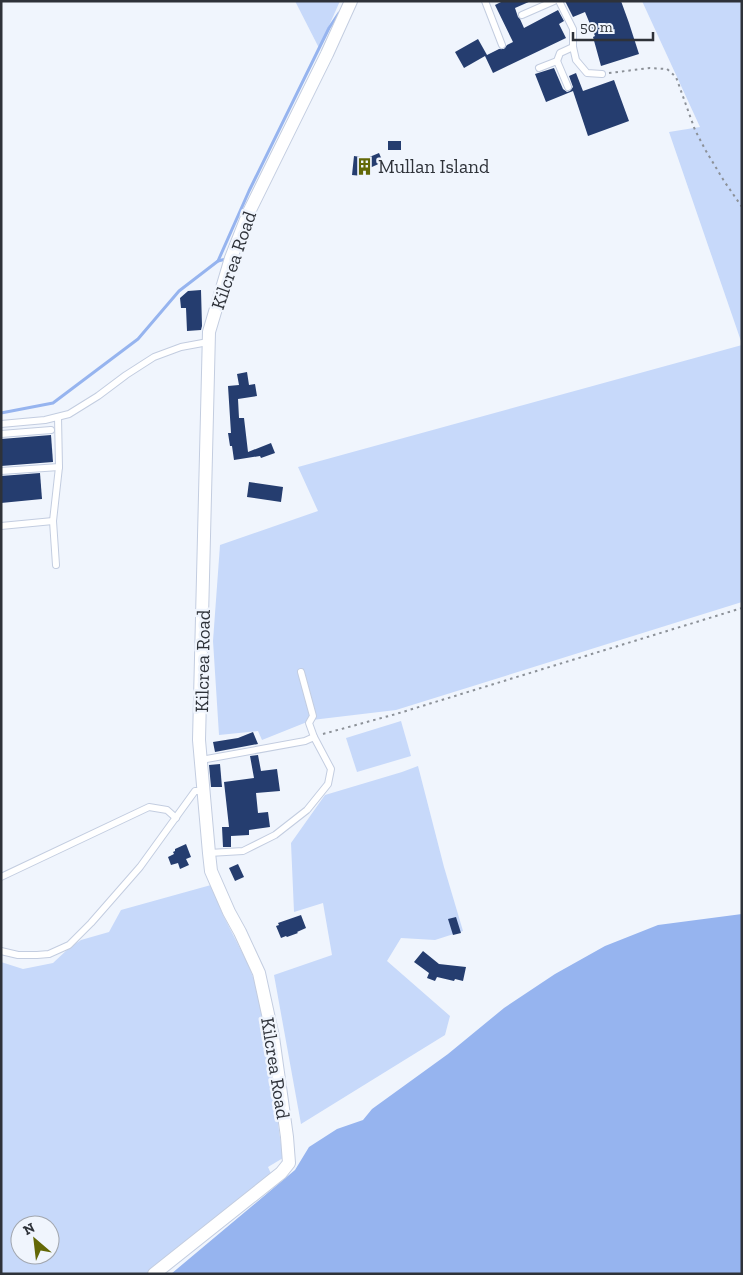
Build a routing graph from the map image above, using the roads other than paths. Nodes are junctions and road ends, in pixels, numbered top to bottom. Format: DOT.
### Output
graph roads {
  1 [pos="352,1"];
  2 [pos="486,1"];
  3 [pos="533,1"];
  4 [pos="554,1"];
  5 [pos="559,1"];
  6 [pos="537,9"];
  7 [pos="522,15"];
  8 [pos="502,45"];
  9 [pos="573,47"];
  10 [pos="557,61"];
  11 [pos="539,68"];
  12 [pos="602,74"];
  13 [pos="568,87"];
  14 [pos="208,342"];
  15 [pos="58,417"];
  16 [pos="1,424"];
  17 [pos="51,430"];
  18 [pos="1,434"];
  19 [pos="59,467"];
  20 [pos="1,471"];
  21 [pos="53,521"];
  22 [pos="1,526"];
  23 [pos="56,565"];
  24 [pos="301,672"];
  25 [pos="314,737"];
  26 [pos="201,760"];
  27 [pos="204,791"];
  28 [pos="176,818"];
  29 [pos="209,853"];
  30 [pos="1,877"];
  31 [pos="1,951"];
  32 [pos="154,1274"];
  1 -- 14 [label="street, Kilcrea Road"];
  2 -- 8 [label="lane"];
  3 -- 6 [label="lane"];
  4 -- 6 [label="lane"];
  5 -- 9 [label="lane"];
  6 -- 7 [label="lane"];
  9 -- 10 [label="lane"];
  9 -- 12 [label="lane"];
  10 -- 11 [label="lane"];
  10 -- 13 [label="lane"];
  14 -- 15 [label="lane"];
  14 -- 26 [label="street, Kilcrea Road"];
  15 -- 16 [label="lane"];
  15 -- 19 [label="lane"];
  17 -- 18 [label="lane"];
  19 -- 20 [label="lane"];
  19 -- 21 [label="lane"];
  21 -- 22 [label="lane"];
  21 -- 23 [label="lane"];
  24 -- 25 [label="lane"];
  25 -- 26 [label="lane"];
  25 -- 29 [label="lane"];
  26 -- 27 [label="street, Kilcrea Road"];
  27 -- 28 [label="lane"];
  27 -- 29 [label="street, Kilcrea Road"];
  28 -- 30 [label="lane"];
  28 -- 31 [label="lane"];
  29 -- 32 [label="street, Kilcrea Road"];
}
